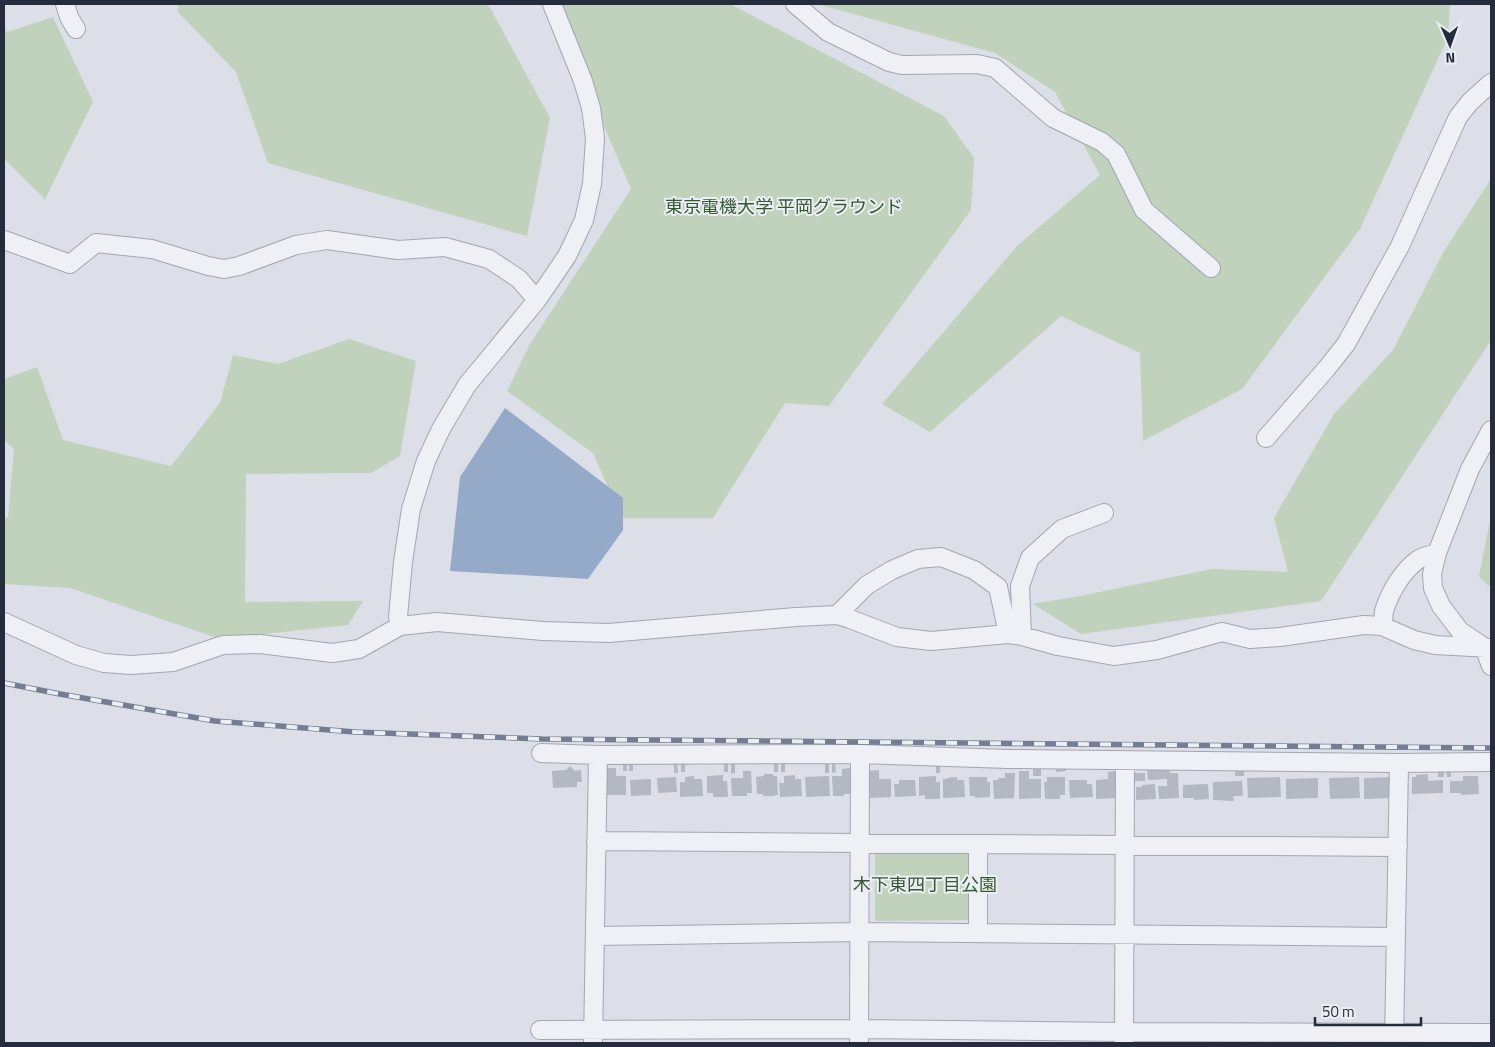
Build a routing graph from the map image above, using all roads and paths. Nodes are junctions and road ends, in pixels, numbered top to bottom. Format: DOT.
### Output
graph roads {
  1 [pos="65,4"];
  2 [pos="552,4"];
  3 [pos="795,4"];
  4 [pos="76,29"];
  5 [pos="1491,83"];
  6 [pos="4,240"];
  7 [pos="1211,268"];
  8 [pos="537,300"];
  9 [pos="1491,430"];
  10 [pos="1266,438"];
  11 [pos="1104,513"];
  12 [pos="1438,553"];
  13 [pos="836,615"];
  14 [pos="4,622"];
  15 [pos="400,626"];
  16 [pos="1382,626"];
  17 [pos="1015,635"];
  18 [pos="1488,648"];
  19 [pos="1491,666"];
  20 [pos="541,753"];
  21 [pos="860,754"];
  22 [pos="598,755"];
  23 [pos="1125,760"];
  24 [pos="1491,762"];
  25 [pos="1399,763"];
  26 [pos="596,841"];
  27 [pos="860,843"];
  28 [pos="978,844"];
  29 [pos="1125,845"];
  30 [pos="1398,847"];
  31 [pos="859,932"];
  32 [pos="978,933"];
  33 [pos="1124,935"];
  34 [pos="595,936"];
  35 [pos="1396,937"];
  36 [pos="540,1030"];
  37 [pos="1491,1033"];
  38 [pos="593,1036"];
  39 [pos="859,1036"];
  40 [pos="1124,1038"];
  41 [pos="1395,1038"];
  1 -- 4 [label="street"];
  2 -- 8 [label="street"];
  3 -- 7 [label="street"];
  5 -- 10 [label="street"];
  6 -- 8 [label="street"];
  8 -- 15 [label="street"];
  9 -- 12 [label="street"];
  11 -- 17 [label="street"];
  12 -- 16 [label="street"];
  12 -- 18 [label="street"];
  13 -- 15 [label="street"];
  13 -- 17 [label="street"];
  13 -- 17 [label="street"];
  14 -- 15 [label="street"];
  16 -- 17 [label="street"];
  16 -- 18 [label="street"];
  18 -- 19 [label="street"];
  20 -- 22 [label="street"];
  21 -- 22 [label="street"];
  21 -- 23 [label="street"];
  21 -- 27 [label="street"];
  22 -- 26 [label="street"];
  23 -- 25 [label="street"];
  23 -- 29 [label="street"];
  24 -- 25 [label="street"];
  25 -- 30 [label="street"];
  26 -- 27 [label="street"];
  26 -- 34 [label="street"];
  27 -- 28 [label="street"];
  27 -- 31 [label="street"];
  28 -- 29 [label="street"];
  28 -- 32 [label="street"];
  29 -- 30 [label="street"];
  29 -- 33 [label="street"];
  30 -- 35 [label="street"];
  31 -- 32 [label="street"];
  31 -- 34 [label="street"];
  31 -- 39 [label="street"];
  32 -- 33 [label="street"];
  33 -- 35 [label="street"];
  33 -- 40 [label="street"];
  34 -- 38 [label="street"];
  35 -- 41 [label="street"];
  36 -- 38 [label="street"];
  37 -- 41 [label="street"];
  38 -- 39 [label="street"];
  39 -- 40 [label="street"];
  40 -- 41 [label="street"];
}
